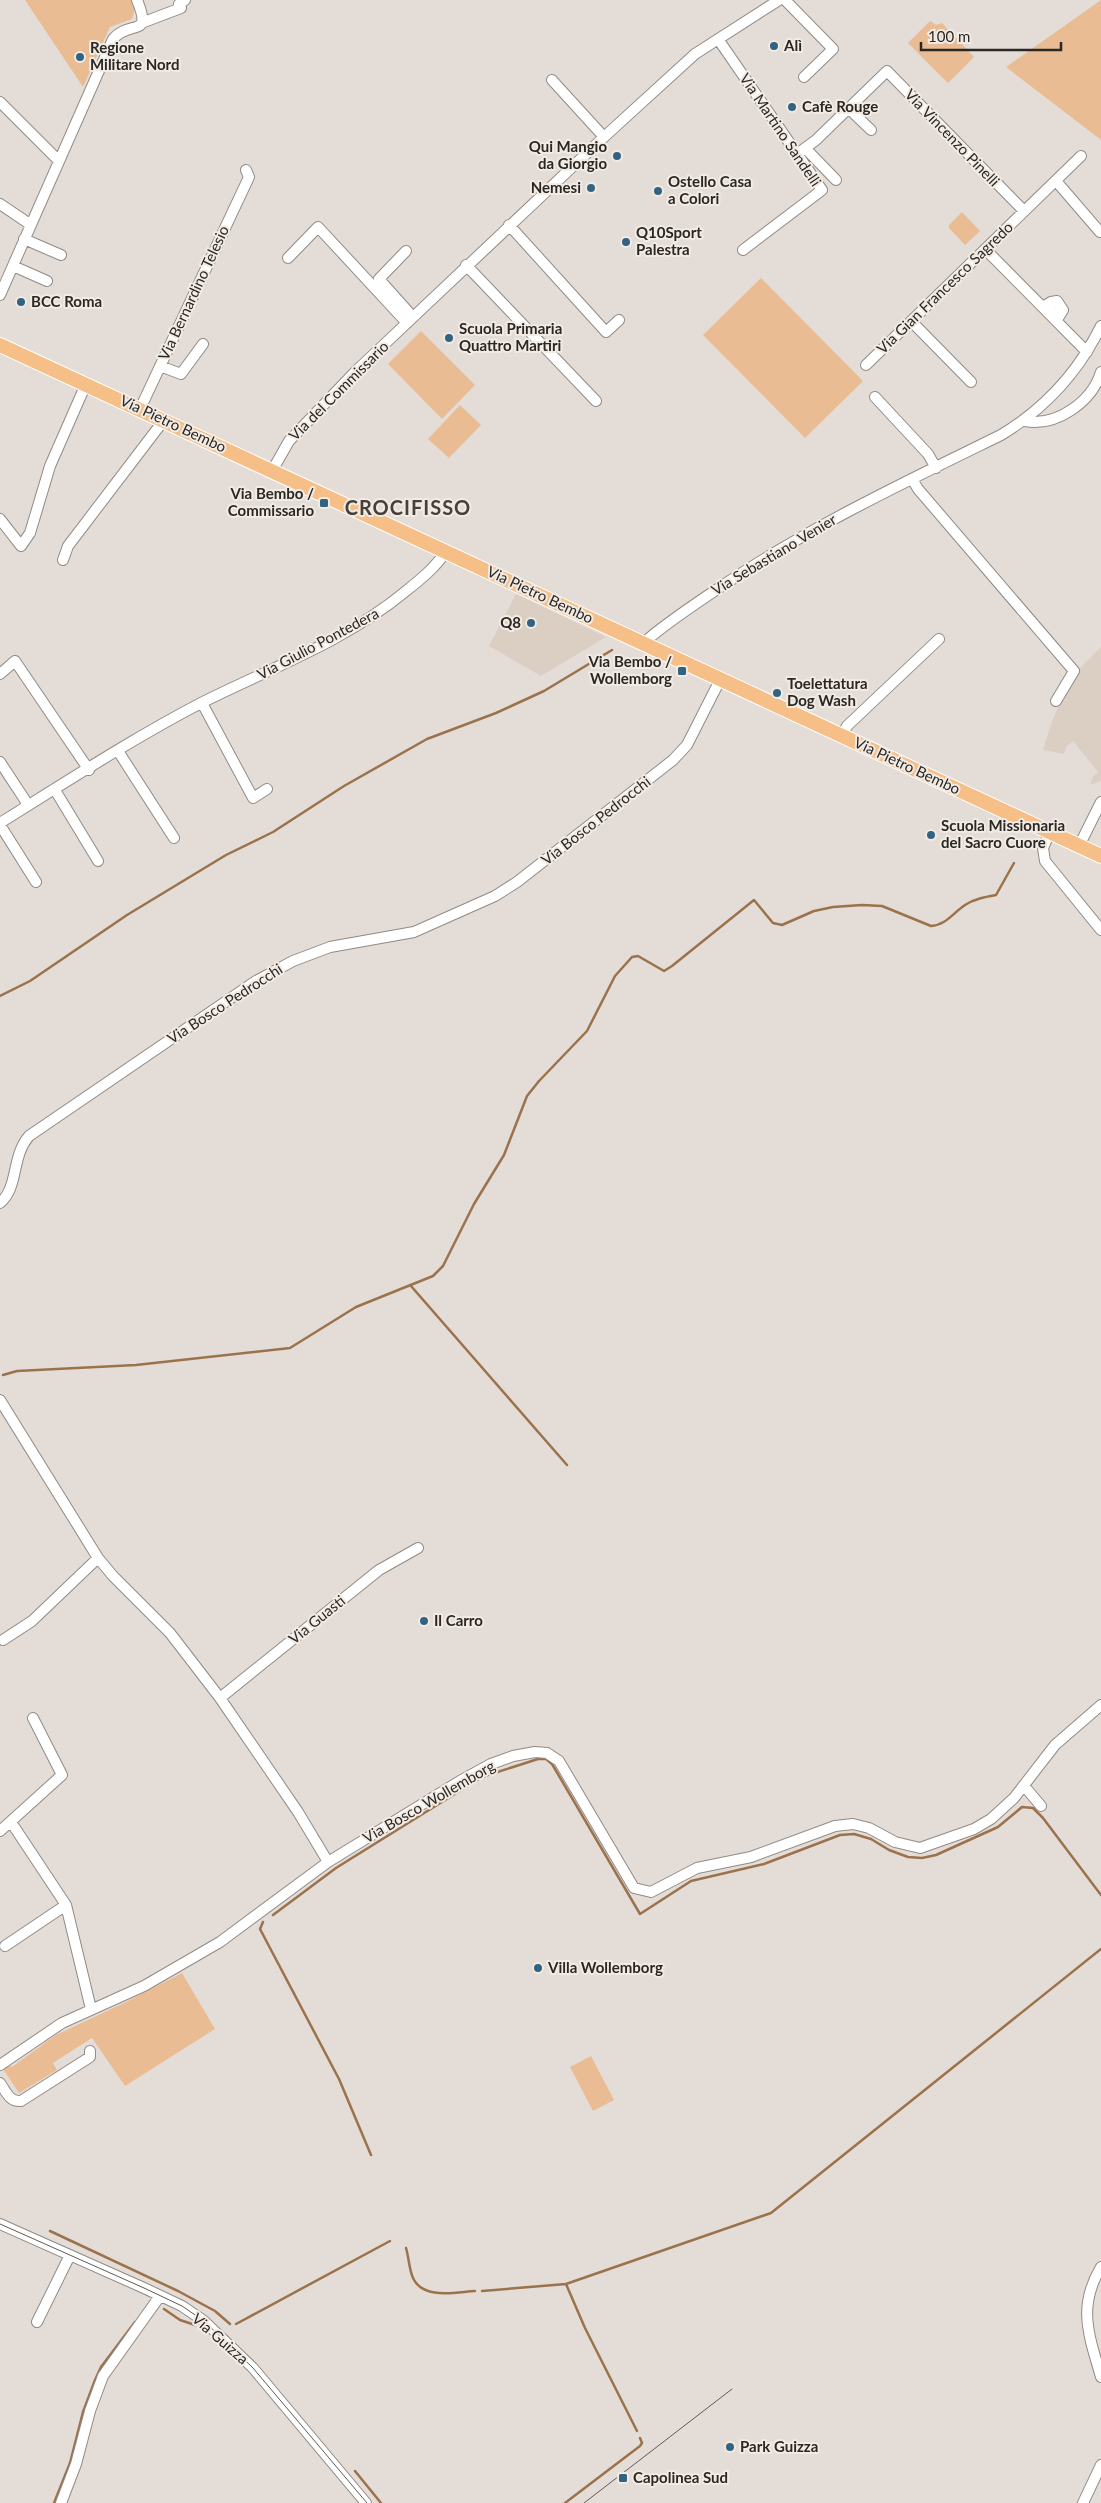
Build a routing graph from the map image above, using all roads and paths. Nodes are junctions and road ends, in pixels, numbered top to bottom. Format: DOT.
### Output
graph roads {
  1 [pos="137,0"];
  2 [pos="184,0"];
  3 [pos="779,0"];
  4 [pos="785,0"];
  5 [pos="144,22"];
  6 [pos="718,39"];
  7 [pos="804,77"];
  8 [pos="552,80"];
  9 [pos="0,102"];
  10 [pos="848,108"];
  11 [pos="871,130"];
  12 [pos="604,137"];
  13 [pos="801,151"];
  14 [pos="1082,156"];
  15 [pos="59,161"];
  16 [pos="247,174"];
  17 [pos="836,180"];
  18 [pos="1056,181"];
  19 [pos="0,204"];
  20 [pos="1024,211"];
  21 [pos="31,225"];
  22 [pos="509,225"];
  23 [pos="1100,232"];
  24 [pos="24,239"];
  25 [pos="985,249"];
  26 [pos="743,250"];
  27 [pos="406,251"];
  28 [pos="61,255"];
  29 [pos="288,258"];
  30 [pos="466,265"];
  31 [pos="13,266"];
  32 [pos="47,281"];
  33 [pos="0,295"];
  34 [pos="410,320"];
  35 [pos="619,320"];
  36 [pos="911,321"];
  37 [pos="1101,326"];
  38 [pos="203,344"];
  39 [pos="0,345"];
  40 [pos="1087,352"];
  41 [pos="866,365"];
  42 [pos="160,366"];
  43 [pos="1101,372"];
  44 [pos="971,382"];
  45 [pos="86,384"];
  46 [pos="875,397"];
  47 [pos="596,401"];
  48 [pos="140,409"];
  49 [pos="164,420"];
  50 [pos="1025,421"];
  51 [pos="936,468"];
  52 [pos="272,471"];
  53 [pos="912,479"];
  54 [pos="0,519"];
  55 [pos="446,551"];
  56 [pos="63,560"];
  57 [pos="939,639"];
  58 [pos="645,644"];
  59 [pos="0,674"];
  60 [pos="720,680"];
  61 [pos="1056,701"];
  62 [pos="202,703"];
  63 [pos="842,736"];
  64 [pos="118,751"];
  65 [pos="0,762"];
  66 [pos="89,770"];
  67 [pos="266,789"];
  68 [pos="55,790"];
  69 [pos="1101,802"];
  70 [pos="27,806"];
  71 [pos="0,824"];
  72 [pos="1050,832"];
  73 [pos="174,838"];
  74 [pos="1079,846"];
  75 [pos="1101,856"];
  76 [pos="98,861"];
  77 [pos="36,882"];
  78 [pos="1101,930"];
  79 [pos="0,1203"];
  80 [pos="0,1400"];
  81 [pos="418,1548"];
  82 [pos="98,1558"];
  83 [pos="3,1640"];
  84 [pos="220,1698"];
  85 [pos="1101,1705"];
  86 [pos="34,1718"];
  87 [pos="1025,1788"];
  88 [pos="1041,1806"];
  89 [pos="11,1822"];
  90 [pos="0,1831"];
  91 [pos="328,1862"];
  92 [pos="66,1905"];
  93 [pos="5,1946"];
  94 [pos="91,2009"];
  95 [pos="90,2051"];
  96 [pos="0,2065"];
  97 [pos="0,2082"];
  98 [pos="0,2224"];
  99 [pos="0,2231"];
  100 [pos="69,2257"];
  101 [pos="1101,2266"];
  102 [pos="159,2298"];
  103 [pos="37,2322"];
  104 [pos="1101,2377"];
  105 [pos="1101,2465"];
  106 [pos="61,2503"];
  107 [pos="359,2503"];
  108 [pos="366,2503"];
  109 [pos="1083,2503"];
  1 -- 5 [label="street"];
  2 -- 5 [label="street"];
  3 -- 6 [label="street, Via del Commissario"];
  4 -- 7 [label="street"];
  5 -- 15 [label="street"];
  6 -- 12 [label="street, Via del Commissario"];
  6 -- 13 [label="street, Via Martino Sandelli"];
  8 -- 12 [label="street"];
  9 -- 15 [label="street"];
  10 -- 11 [label="street"];
  10 -- 13 [label="street, Via Vincenzo Pinelli"];
  10 -- 20 [label="street, Via Vincenzo Pinelli"];
  12 -- 22 [label="street, Via del Commissario"];
  13 -- 17 [label="street"];
  13 -- 26 [label="street, Via Martino Sandelli"];
  14 -- 18 [label="street"];
  15 -- 21 [label="street"];
  16 -- 42 [label="street, Via Bernardino Telesio"];
  18 -- 20 [label="street"];
  18 -- 23 [label="street"];
  19 -- 21 [label="street"];
  20 -- 25 [label="street, Via Gian Francesco Sagredo"];
  21 -- 24 [label="street"];
  22 -- 30 [label="street, Via del Commissario"];
  22 -- 35 [label="street"];
  24 -- 28 [label="street"];
  24 -- 31 [label="street"];
  25 -- 36 [label="street, Via Gian Francesco Sagredo"];
  25 -- 40 [label="street"];
  27 -- 34 [label="street"];
  29 -- 34 [label="street"];
  30 -- 34 [label="street, Via del Commissario"];
  30 -- 47 [label="street"];
  31 -- 32 [label="street"];
  31 -- 33 [label="street"];
  34 -- 52 [label="street, Via del Commissario"];
  36 -- 41 [label="street, Via Gian Francesco Sagredo"];
  36 -- 44 [label="street"];
  37 -- 40 [label="street, Via Sebastiano Venier"];
  38 -- 42 [label="street"];
  39 -- 45 [label="main road, Via Pietro Bembo"];
  40 -- 50 [label="street, Via Sebastiano Venier"];
  42 -- 48 [label="street, Via Bernardino Telesio"];
  43 -- 50 [label="street, Via Sebastiano Venier"];
  45 -- 48 [label="main road, Via Pietro Bembo"];
  45 -- 54 [label="street"];
  46 -- 51 [label="street"];
  48 -- 49 [label="main road, Via Pietro Bembo"];
  49 -- 52 [label="main road, Via Pietro Bembo"];
  49 -- 56 [label="street"];
  50 -- 51 [label="street, Via Sebastiano Venier"];
  51 -- 53 [label="street, Via Sebastiano Venier"];
  52 -- 55 [label="main road, Via Pietro Bembo"];
  53 -- 58 [label="street, Via Sebastiano Venier"];
  53 -- 61 [label="street"];
  55 -- 58 [label="main road, Via Pietro Bembo"];
  55 -- 62 [label="street, Via Giulio Pontedera"];
  57 -- 63 [label="street"];
  58 -- 60 [label="main road, Via Pietro Bembo"];
  59 -- 66 [label="street"];
  60 -- 63 [label="main road, Via Pietro Bembo"];
  60 -- 79 [label="street, Via Bosco Pedrocchi"];
  62 -- 64 [label="street, Via Giulio Pontedera"];
  62 -- 67 [label="street"];
  63 -- 72 [label="main road, Via Pietro Bembo"];
  64 -- 66 [label="street, Via Giulio Pontedera"];
  64 -- 73 [label="street"];
  65 -- 70 [label="street"];
  66 -- 68 [label="street, Via Giulio Pontedera"];
  68 -- 70 [label="street, Via Giulio Pontedera"];
  68 -- 76 [label="street"];
  69 -- 74 [label="street"];
  70 -- 71 [label="street, Via Giulio Pontedera"];
  71 -- 77 [label="street, Via Giulio Pontedera"];
  72 -- 74 [label="main road, Via Pietro Bembo"];
  72 -- 78 [label="street"];
  74 -- 75 [label="main road, Via Pietro Bembo"];
  80 -- 82 [label="street"];
  81 -- 84 [label="street, Via Guasti"];
  82 -- 83 [label="street"];
  82 -- 84 [label="street"];
  84 -- 91 [label="street"];
  85 -- 87 [label="street, Via Bosco Wollemborg"];
  86 -- 89 [label="street"];
  87 -- 88 [label="street"];
  87 -- 91 [label="street, Via Bosco Wollemborg"];
  89 -- 90 [label="street"];
  89 -- 92 [label="street"];
  91 -- 94 [label="street, Via Bosco Wollemborg"];
  92 -- 93 [label="street"];
  92 -- 94 [label="street"];
  94 -- 96 [label="street, Via Bosco Wollemborg"];
  95 -- 97 [label="street"];
  98 -- 100 [label="street, Via Guizza"];
  99 -- 100 [label="street, Via Guizza"];
  100 -- 102 [label="street, Via Guizza"];
  100 -- 103 [label="street"];
  101 -- 104 [label="street"];
  102 -- 106 [label="street"];
  102 -- 107 [label="street, Via Guizza"];
  102 -- 108 [label="street, Via Guizza"];
  105 -- 109 [label="street"];
}
